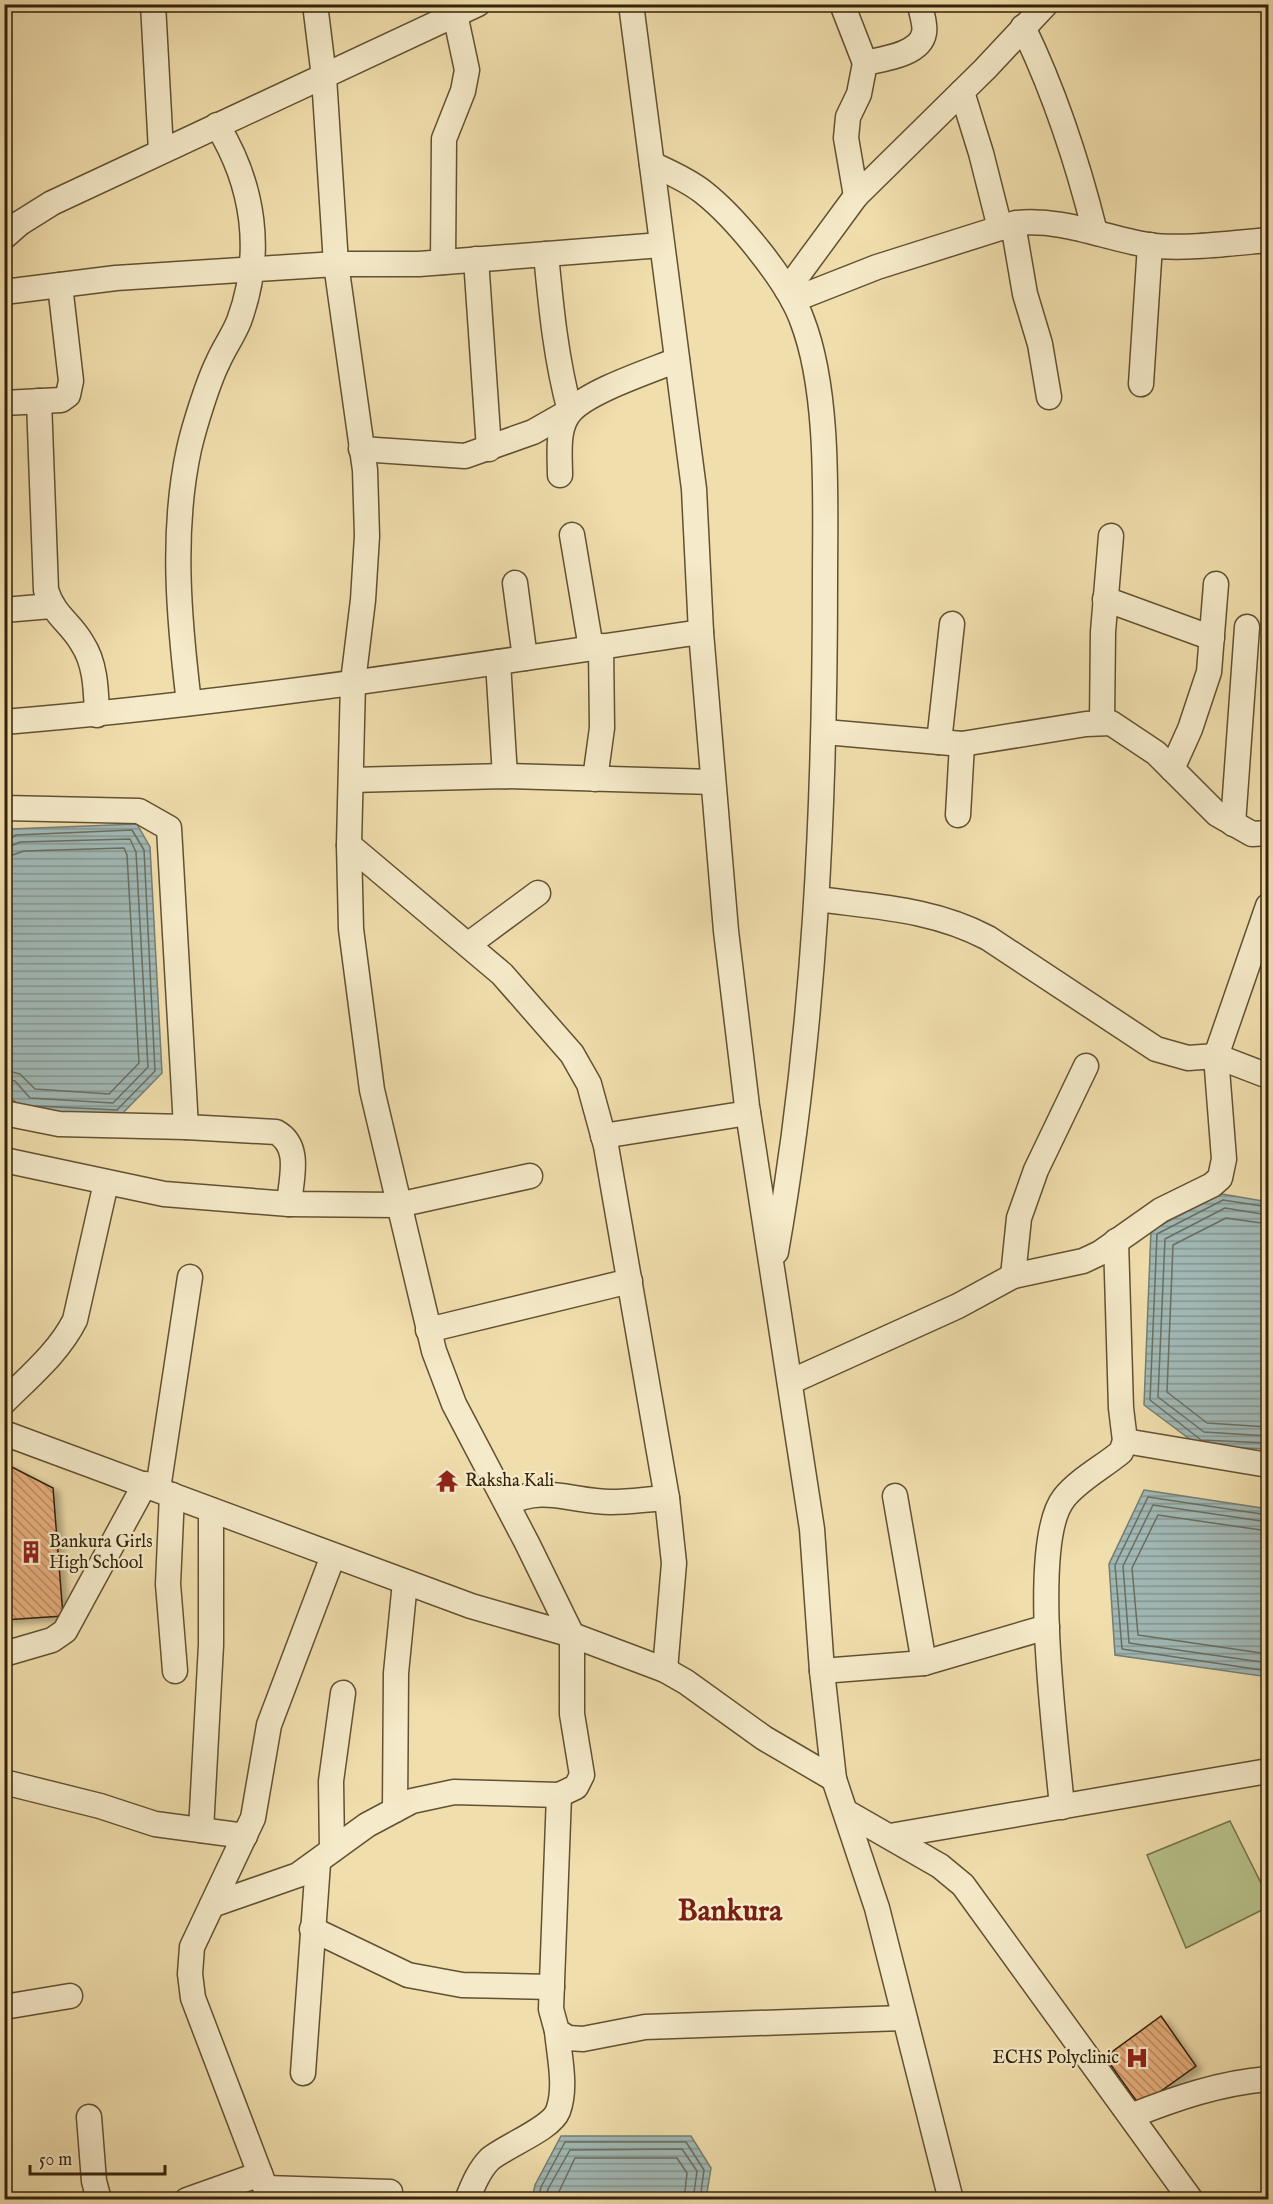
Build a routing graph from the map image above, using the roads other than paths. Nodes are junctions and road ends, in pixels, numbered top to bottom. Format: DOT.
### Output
graph roads {
  1 [pos="153,4"];
  2 [pos="315,4"];
  3 [pos="478,4"];
  4 [pos="631,4"];
  5 [pos="842,4"];
  6 [pos="920,4"];
  7 [pos="1046,4"];
  8 [pos="455,14"];
  9 [pos="1023,27"];
  10 [pos="865,63"];
  11 [pos="324,77"];
  12 [pos="962,92"];
  13 [pos="217,124"];
  14 [pos="162,151"];
  15 [pos="652,164"];
  16 [pos="856,196"];
  17 [pos="1006,226"];
  18 [pos="8,228"];
  19 [pos="1095,232"];
  20 [pos="1269,240"];
  21 [pos="661,245"];
  22 [pos="1150,245"];
  23 [pos="546,254"];
  24 [pos="476,260"];
  25 [pos="443,262"];
  26 [pos="336,264"];
  27 [pos="250,271"];
  28 [pos="60,285"];
  29 [pos="4,292"];
  30 [pos="790,295"];
  31 [pos="677,360"];
  32 [pos="1141,384"];
  33 [pos="1049,397"];
  34 [pos="39,401"];
  35 [pos="4,403"];
  36 [pos="570,411"];
  37 [pos="362,449"];
  38 [pos="489,449"];
  39 [pos="560,475"];
  40 [pos="572,535"];
  41 [pos="1111,536"];
  42 [pos="514,583"];
  43 [pos="1215,584"];
  44 [pos="1105,599"];
  45 [pos="51,606"];
  46 [pos="4,610"];
  47 [pos="952,624"];
  48 [pos="1247,627"];
  49 [pos="701,632"];
  50 [pos="1212,638"];
  51 [pos="596,647"];
  52 [pos="525,658"];
  53 [pos="498,662"];
  54 [pos="353,682"];
  55 [pos="189,704"];
  56 [pos="97,715"];
  57 [pos="4,722"];
  58 [pos="1102,722"];
  59 [pos="825,732"];
  60 [pos="951,743"];
  61 [pos="1172,769"];
  62 [pos="505,776"];
  63 [pos="595,778"];
  64 [pos="351,780"];
  65 [pos="713,782"];
  66 [pos="4,808"];
  67 [pos="958,815"];
  68 [pos="1233,824"];
  69 [pos="1269,833"];
  70 [pos="349,845"];
  71 [pos="538,893"];
  72 [pos="817,898"];
  73 [pos="1269,906"];
  74 [pos="469,944"];
  75 [pos="1216,1056"];
  76 [pos="1086,1066"];
  77 [pos="1269,1076"];
  78 [pos="4,1113"];
  79 [pos="748,1113"];
  80 [pos="186,1127"];
  81 [pos="603,1136"];
  82 [pos="4,1160"];
  83 [pos="530,1176"];
  84 [pos="106,1183"];
  85 [pos="289,1204"];
  86 [pos="398,1205"];
  87 [pos="1116,1241"];
  88 [pos="772,1274"];
  89 [pos="1013,1276"];
  90 [pos="190,1277"];
  91 [pos="630,1281"];
  92 [pos="428,1330"];
  93 [pos="790,1382"];
  94 [pos="4,1401"];
  95 [pos="4,1432"];
  96 [pos="1125,1441"];
  97 [pos="1269,1465"];
  98 [pos="158,1489"];
  99 [pos="895,1496"];
  100 [pos="667,1498"];
  101 [pos="507,1504"];
  102 [pos="211,1510"];
  103 [pos="333,1556"];
  104 [pos="405,1582"];
  105 [pos="1047,1627"];
  106 [pos="572,1635"];
  107 [pos="4,1654"];
  108 [pos="924,1663"];
  109 [pos="665,1670"];
  110 [pos="175,1671"];
  111 [pos="822,1671"];
  112 [pos="343,1693"];
  113 [pos="1269,1770"];
  114 [pos="834,1779"];
  115 [pos="4,1782"];
  116 [pos="559,1795"];
  117 [pos="1062,1807"];
  118 [pos="395,1810"];
  119 [pos="846,1812"];
  120 [pos="201,1830"];
  121 [pos="245,1836"];
  122 [pos="890,1836"];
  123 [pos="325,1856"];
  124 [pos="212,1905"];
  125 [pos="312,1929"];
  126 [pos="552,1987"];
  127 [pos="70,1996"];
  128 [pos="4,2007"];
  129 [pos="903,2018"];
  130 [pos="557,2031"];
  131 [pos="303,2073"];
  132 [pos="1269,2079"];
  133 [pos="1131,2116"];
  134 [pos="89,2117"];
  135 [pos="265,2187"];
  136 [pos="390,2192"];
  137 [pos="99,2199"];
  138 [pos="187,2199"];
  139 [pos="467,2199"];
  140 [pos="951,2199"];
  141 [pos="1191,2199"];
  1 -- 14 [label="street"];
  2 -- 11 [label="street"];
  3 -- 8 [label="street"];
  4 -- 15 [label="street"];
  5 -- 10 [label="street"];
  6 -- 10 [label="street"];
  7 -- 9 [label="street"];
  8 -- 11 [label="street"];
  8 -- 25 [label="street"];
  9 -- 12 [label="street"];
  9 -- 19 [label="street"];
  10 -- 16 [label="street"];
  11 -- 13 [label="street"];
  11 -- 26 [label="street"];
  12 -- 16 [label="street"];
  12 -- 17 [label="street"];
  13 -- 14 [label="street"];
  13 -- 27 [label="street"];
  14 -- 18 [label="street"];
  15 -- 21 [label="street"];
  15 -- 30 [label="street"];
  16 -- 30 [label="street"];
  17 -- 19 [label="street"];
  17 -- 30 [label="street"];
  17 -- 33 [label="street"];
  19 -- 22 [label="street"];
  20 -- 22 [label="street"];
  21 -- 23 [label="street"];
  21 -- 31 [label="street"];
  22 -- 32 [label="street"];
  23 -- 24 [label="street"];
  23 -- 36 [label="street"];
  24 -- 25 [label="street"];
  24 -- 38 [label="street"];
  25 -- 26 [label="street"];
  26 -- 27 [label="street"];
  26 -- 37 [label="street"];
  27 -- 28 [label="street"];
  27 -- 55 [label="street"];
  28 -- 29 [label="street"];
  28 -- 34 [label="street"];
  30 -- 59 [label="street"];
  31 -- 36 [label="street"];
  31 -- 49 [label="street"];
  34 -- 35 [label="street"];
  34 -- 45 [label="street"];
  36 -- 38 [label="street"];
  36 -- 39 [label="street"];
  37 -- 38 [label="street"];
  37 -- 54 [label="street"];
  40 -- 51 [label="street"];
  41 -- 44 [label="street"];
  42 -- 52 [label="street"];
  43 -- 50 [label="street"];
  44 -- 50 [label="street"];
  44 -- 58 [label="street"];
  45 -- 46 [label="street"];
  45 -- 56 [label="street"];
  47 -- 60 [label="street"];
  48 -- 68 [label="street"];
  49 -- 51 [label="street"];
  49 -- 65 [label="street"];
  50 -- 61 [label="street"];
  51 -- 52 [label="street"];
  51 -- 63 [label="street"];
  52 -- 53 [label="street"];
  53 -- 54 [label="street"];
  53 -- 62 [label="street"];
  54 -- 55 [label="street"];
  54 -- 64 [label="street"];
  55 -- 56 [label="street"];
  56 -- 57 [label="street"];
  58 -- 60 [label="street"];
  58 -- 61 [label="street"];
  59 -- 60 [label="street"];
  59 -- 72 [label="street"];
  60 -- 67 [label="street"];
  61 -- 68 [label="street"];
  62 -- 63 [label="street"];
  62 -- 64 [label="street"];
  63 -- 65 [label="street"];
  64 -- 70 [label="street"];
  65 -- 79 [label="street"];
  66 -- 80 [label="street"];
  68 -- 69 [label="street"];
  70 -- 74 [label="street"];
  70 -- 86 [label="street"];
  71 -- 74 [label="street"];
  72 -- 75 [label="street"];
  72 -- 88 [label="street"];
  73 -- 75 [label="street"];
  74 -- 81 [label="street"];
  75 -- 77 [label="street"];
  75 -- 87 [label="street"];
  76 -- 89 [label="street"];
  78 -- 80 [label="street"];
  79 -- 81 [label="street"];
  79 -- 88 [label="street"];
  80 -- 85 [label="street"];
  81 -- 91 [label="street"];
  82 -- 84 [label="street"];
  83 -- 86 [label="street"];
  84 -- 85 [label="street"];
  84 -- 94 [label="street"];
  85 -- 86 [label="street"];
  86 -- 92 [label="street"];
  87 -- 89 [label="street"];
  87 -- 96 [label="street"];
  88 -- 93 [label="street"];
  89 -- 93 [label="street"];
  90 -- 98 [label="street"];
  91 -- 92 [label="street"];
  91 -- 100 [label="street"];
  92 -- 101 [label="street"];
  93 -- 111 [label="street"];
  95 -- 98 [label="street"];
  96 -- 97 [label="street"];
  96 -- 105 [label="street"];
  98 -- 102 [label="street"];
  98 -- 107 [label="street"];
  98 -- 110 [label="street"];
  99 -- 108 [label="street"];
  100 -- 101 [label="street"];
  100 -- 109 [label="street"];
  101 -- 106 [label="street"];
  102 -- 103 [label="street"];
  102 -- 120 [label="street"];
  103 -- 104 [label="street"];
  103 -- 121 [label="street"];
  104 -- 106 [label="street"];
  104 -- 118 [label="street"];
  105 -- 108 [label="street"];
  105 -- 117 [label="street"];
  106 -- 109 [label="street"];
  106 -- 116 [label="street"];
  108 -- 111 [label="street"];
  109 -- 114 [label="street"];
  111 -- 114 [label="street"];
  112 -- 123 [label="street"];
  113 -- 117 [label="street"];
  114 -- 119 [label="street"];
  115 -- 120 [label="street"];
  116 -- 118 [label="street"];
  116 -- 126 [label="street"];
  117 -- 122 [label="street"];
  118 -- 123 [label="street"];
  119 -- 122 [label="street"];
  119 -- 129 [label="street"];
  120 -- 121 [label="street"];
  121 -- 124 [label="street"];
  122 -- 133 [label="street"];
  123 -- 124 [label="street"];
  123 -- 125 [label="street"];
  124 -- 135 [label="street"];
  125 -- 126 [label="street"];
  125 -- 131 [label="street"];
  126 -- 130 [label="street"];
  127 -- 128 [label="street"];
  129 -- 130 [label="street"];
  129 -- 140 [label="street"];
  130 -- 139 [label="street"];
  132 -- 133 [label="street"];
  133 -- 141 [label="street"];
  134 -- 137 [label="street"];
  135 -- 136 [label="street"];
  135 -- 138 [label="street"];
}
